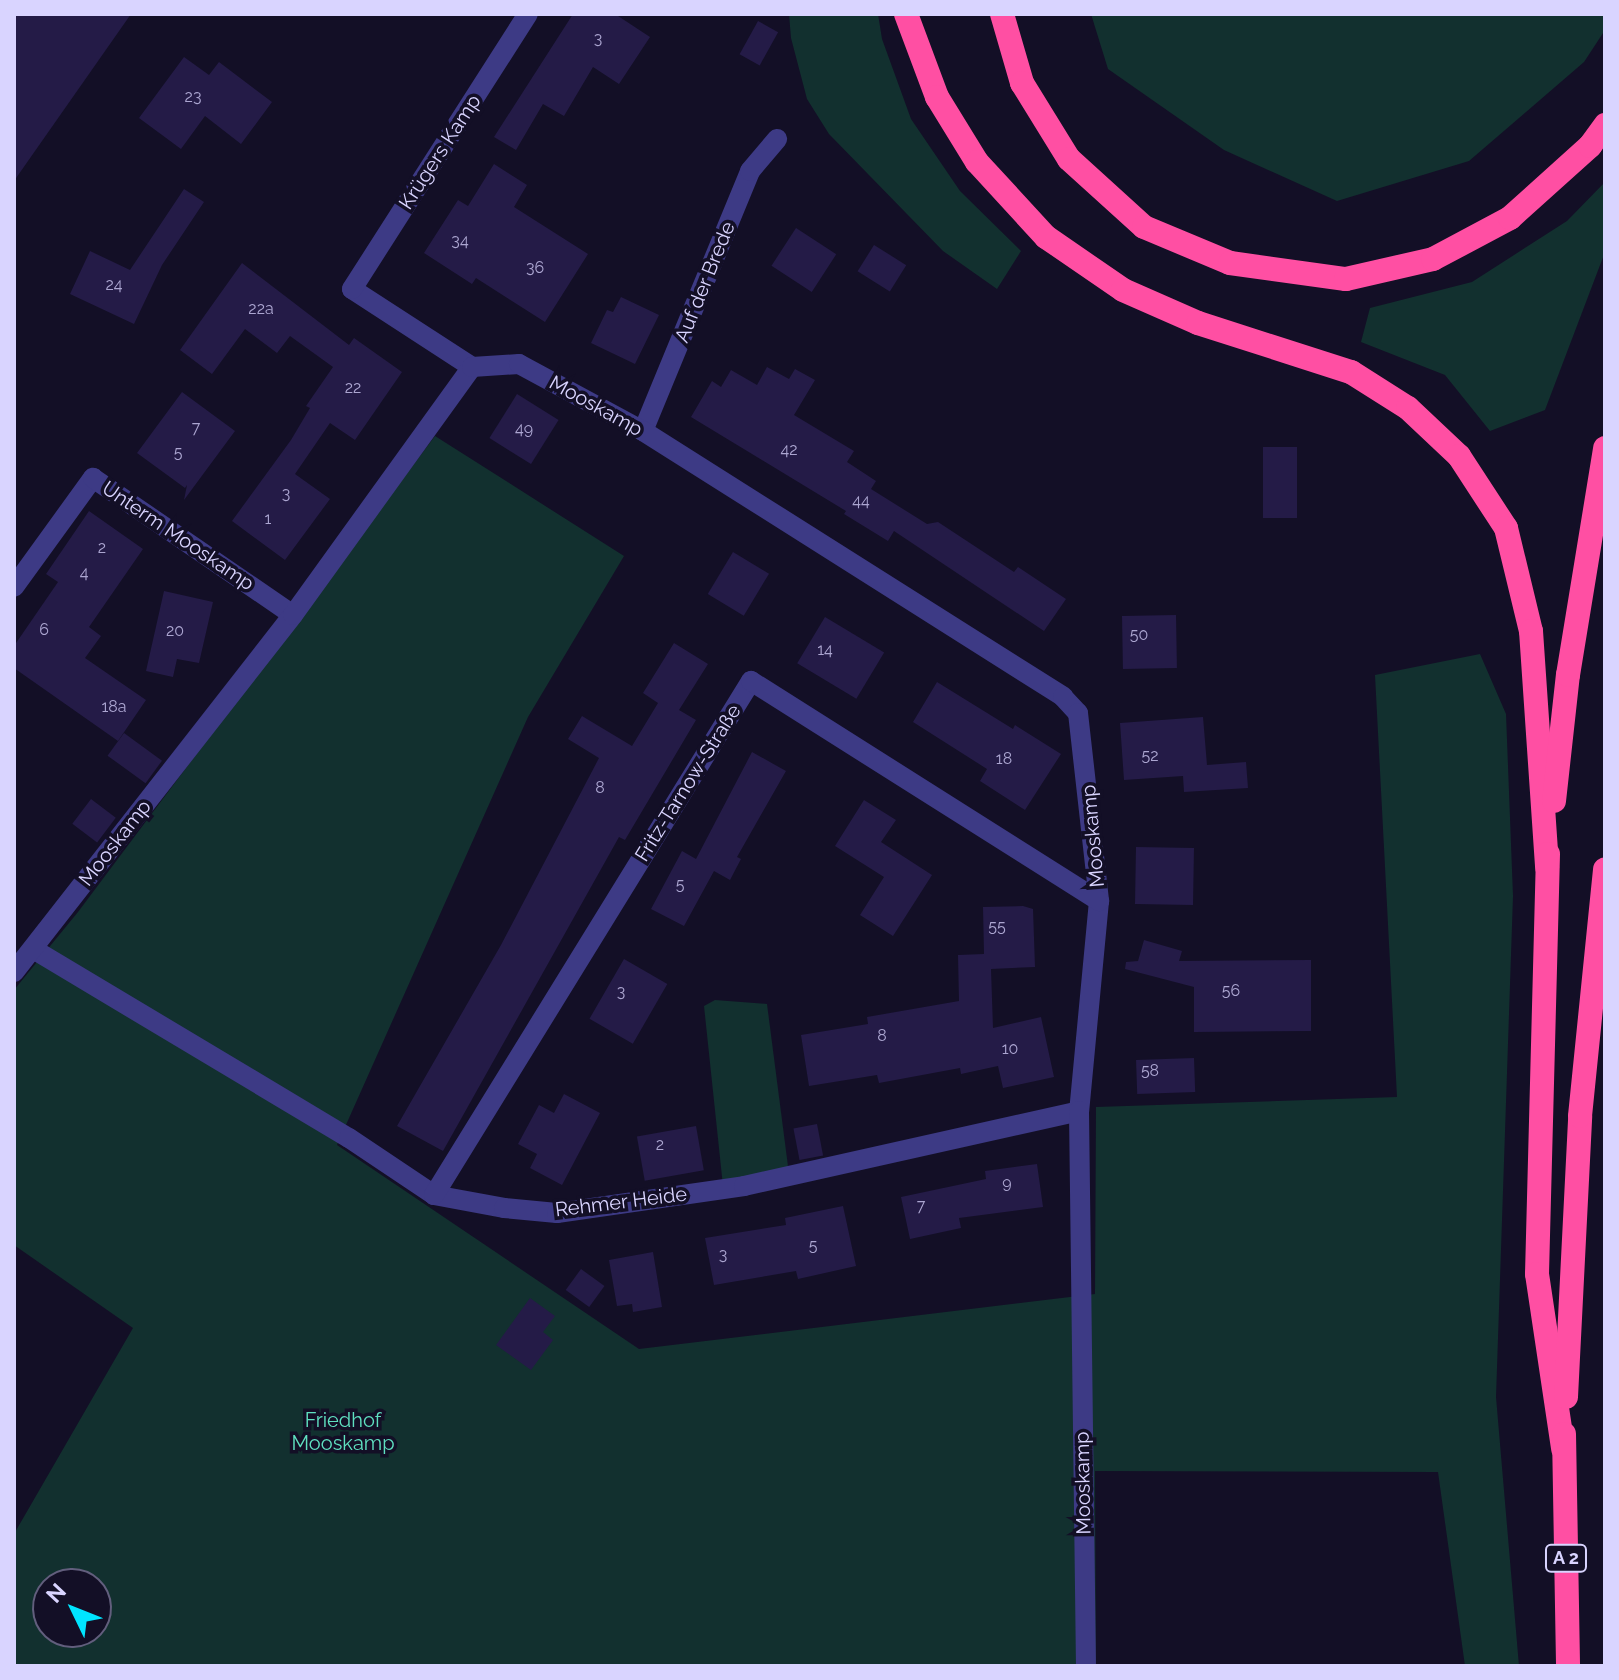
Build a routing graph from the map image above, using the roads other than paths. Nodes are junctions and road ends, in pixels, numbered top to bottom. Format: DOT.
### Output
graph roads {
  1 [pos="528,14"];
  2 [pos="906,14"];
  3 [pos="1002,14"];
  4 [pos="1605,125"];
  5 [pos="777,139"];
  6 [pos="472,367"];
  7 [pos="643,431"];
  8 [pos="1605,448"];
  9 [pos="14,587"];
  10 [pos="293,615"];
  11 [pos="1547,867"];
  12 [pos="1605,869"];
  13 [pos="1099,901"];
  14 [pos="33,949"];
  15 [pos="14,972"];
  16 [pos="1079,1111"];
  17 [pos="434,1195"];
  18 [pos="1563,1449"];
  19 [pos="1086,1666"];
  20 [pos="1568,1666"];
  1 -- 6 [label="street, Krügers Kamp"];
  2 -- 11 [label="highway"];
  3 -- 4 [label="highway"];
  5 -- 7 [label="street, Auf der Brede"];
  6 -- 7 [label="street, Mooskamp"];
  6 -- 10 [label="street, Mooskamp"];
  7 -- 13 [label="street, Mooskamp"];
  8 -- 11 [label="highway"];
  9 -- 10 [label="street, Unterm Mooskamp"];
  10 -- 14 [label="street, Mooskamp"];
  11 -- 18 [label="highway"];
  12 -- 18 [label="highway, A 2"];
  13 -- 16 [label="street, Mooskamp"];
  13 -- 17 [label="street, Fritz-Tarnow-Straße"];
  14 -- 15 [label="street, Mooskamp"];
  14 -- 17 [label="street, Rehmer Heide"];
  16 -- 17 [label="street, Rehmer Heide"];
  16 -- 19 [label="street, Mooskamp"];
  18 -- 20 [label="highway, A 2"];
}
